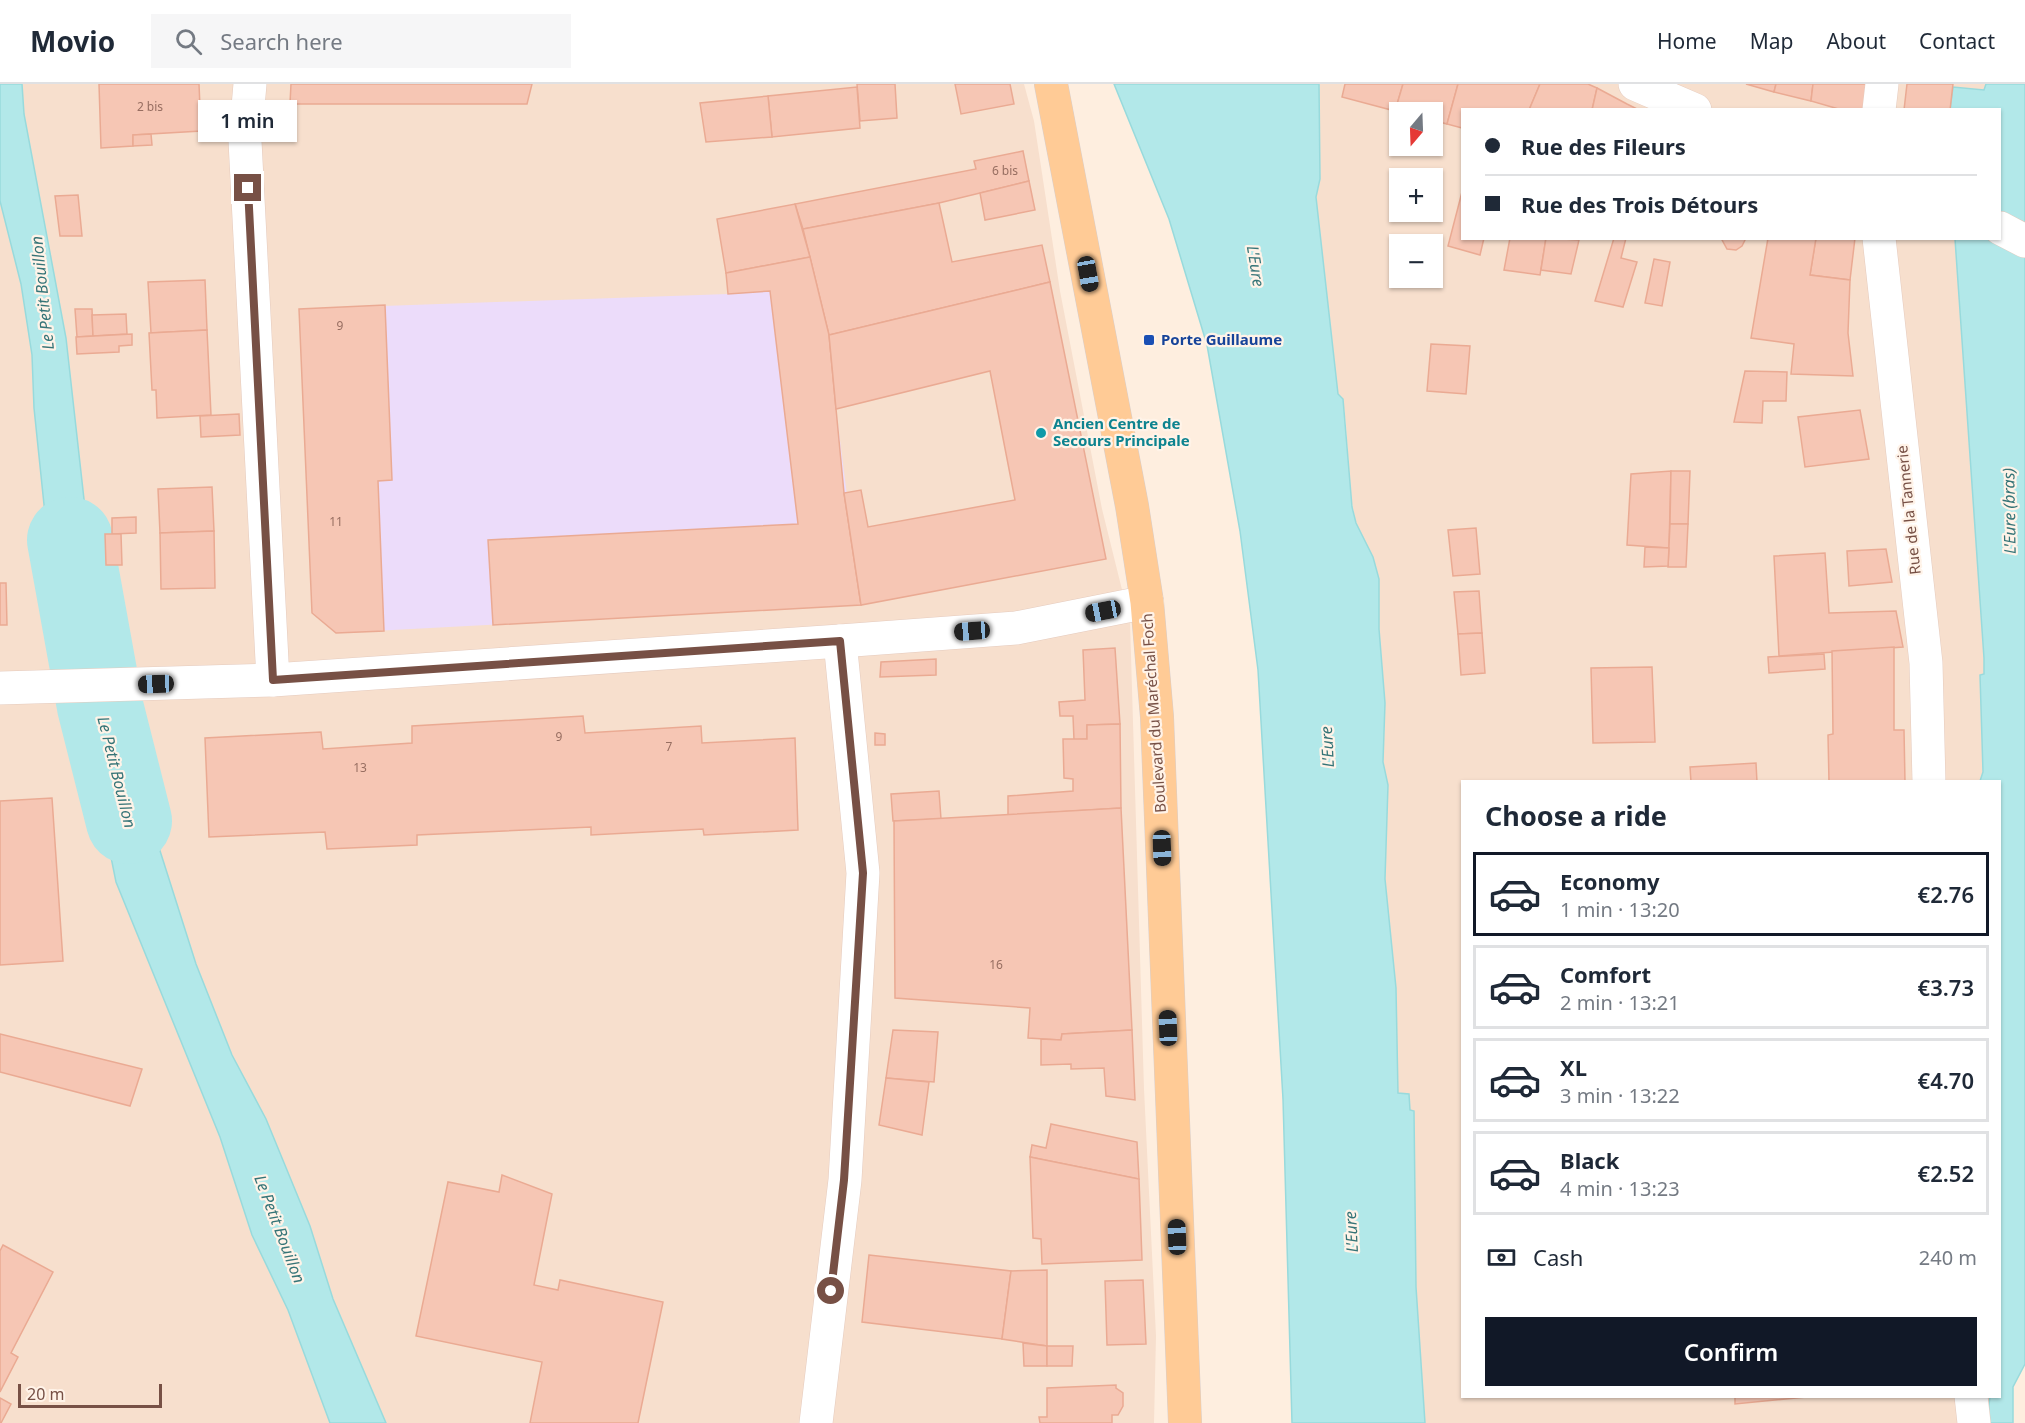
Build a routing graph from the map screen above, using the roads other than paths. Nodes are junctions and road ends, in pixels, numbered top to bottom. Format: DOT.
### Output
graph roads {
  1 [pos="250,84"];
  2 [pos="1051,84"];
  3 [pos="1635,84"];
  4 [pos="1882,84"];
  5 [pos="1690,108"];
  6 [pos="1879,108"];
  7 [pos="2001,229"];
  8 [pos="1879,240"];
  9 [pos="2025,241"];
  10 [pos="1147,602"];
  11 [pos="840,641"];
  12 [pos="273,680"];
  13 [pos="0,688"];
  14 [pos="1929,780"];
  15 [pos="1971,1398"];
  16 [pos="816,1423"];
  17 [pos="1185,1423"];
  18 [pos="1974,1423"];
  1 -- 12 [label="street"];
  2 -- 10 [label="main road, Boulevard du Maréchal Foch"];
  3 -- 5 [label="street"];
  4 -- 6 [label="street"];
  7 -- 9 [label="street"];
  8 -- 14 [label="street, Rue de la Tannerie"];
  10 -- 11 [label="street"];
  10 -- 17 [label="main road, Boulevard du Maréchal Foch"];
  11 -- 12 [label="street"];
  11 -- 16 [label="street"];
  12 -- 13 [label="street"];
  15 -- 18 [label="street"];
}
